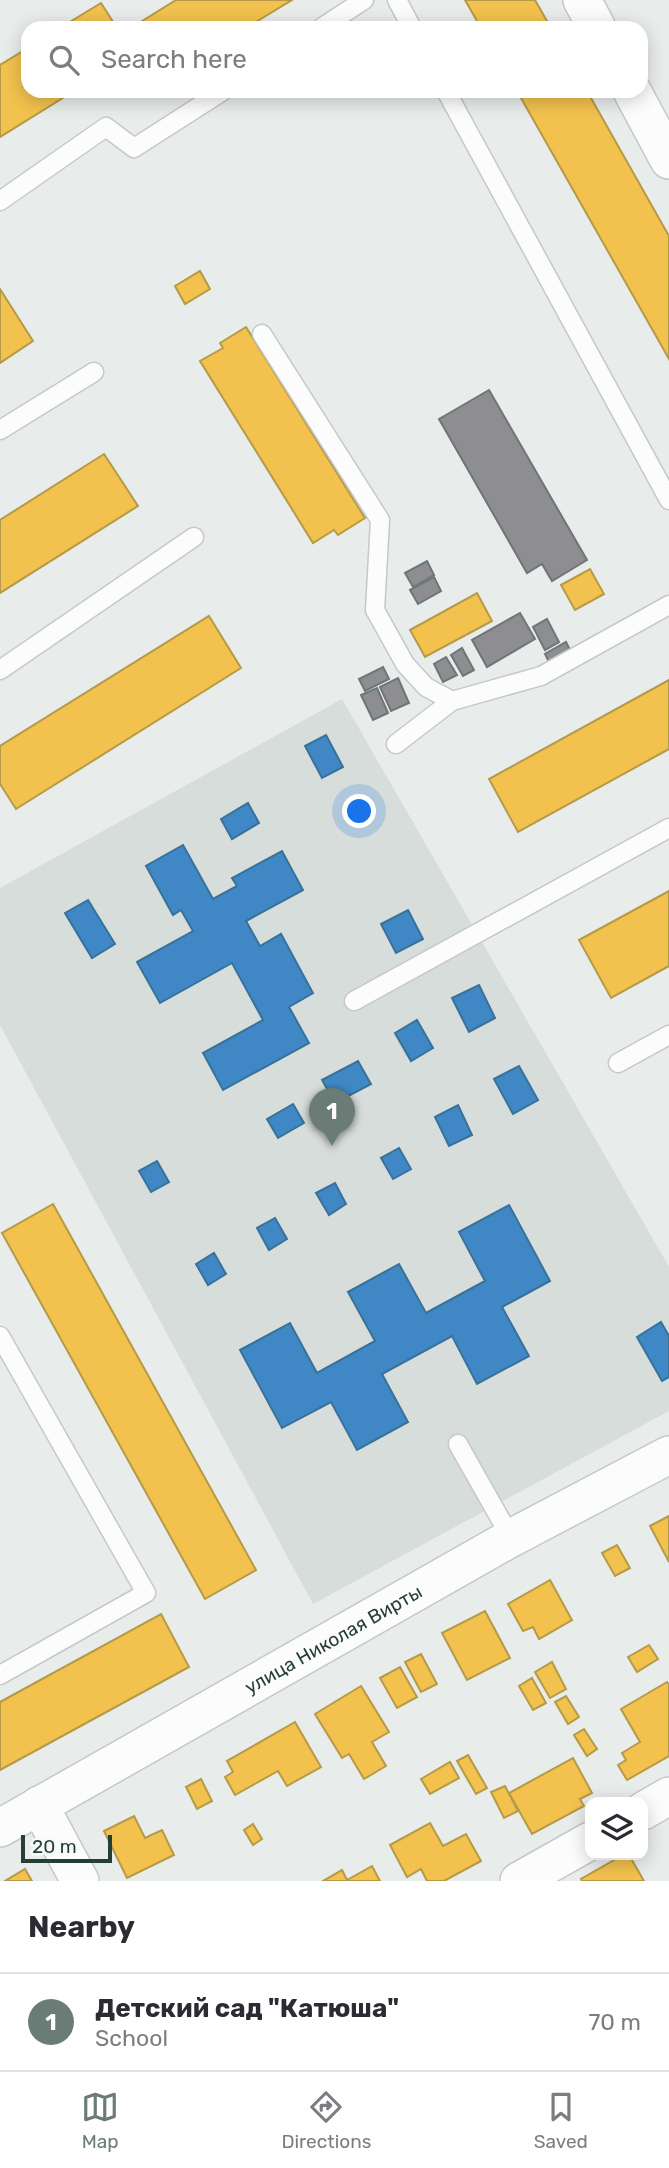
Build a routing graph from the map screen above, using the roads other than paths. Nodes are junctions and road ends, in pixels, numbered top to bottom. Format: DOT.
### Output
graph roads {
  1 [pos="364,0"];
  2 [pos="397,0"];
  3 [pos="582,0"];
  4 [pos="332,21"];
  5 [pos="408,21"];
  6 [pos="593,21"];
  7 [pos="212,98"];
  8 [pos="450,98"];
  9 [pos="636,98"];
  10 [pos="669,160"];
  11 [pos="0,201"];
  12 [pos="262,334"];
  13 [pos="94,372"];
  14 [pos="0,430"];
  15 [pos="669,500"];
  16 [pos="194,537"];
  17 [pos="669,605"];
  18 [pos="0,670"];
  19 [pos="452,701"];
  20 [pos="396,744"];
  21 [pos="669,828"];
  22 [pos="354,1001"];
  23 [pos="669,1035"];
  24 [pos="618,1063"];
  25 [pos="0,1336"];
  26 [pos="458,1444"];
  27 [pos="669,1455"];
  28 [pos="511,1538"];
  29 [pos="0,1675"];
  30 [pos="669,1796"];
  31 [pos="39,1805"];
  32 [pos="648,1808"];
  33 [pos="0,1828"];
  34 [pos="585,1843"];
  35 [pos="80,1881"];
  36 [pos="519,1881"];
  1 -- 4 [label="lane"];
  2 -- 5 [label="lane"];
  3 -- 6 [label="street"];
  7 -- 11 [label="lane"];
  8 -- 15 [label="lane"];
  9 -- 10 [label="street"];
  12 -- 19 [label="lane"];
  13 -- 14 [label="lane"];
  16 -- 18 [label="lane"];
  17 -- 19 [label="lane"];
  19 -- 20 [label="lane"];
  21 -- 22 [label="lane"];
  23 -- 24 [label="lane"];
  25 -- 29 [label="lane"];
  26 -- 28 [label="lane"];
  27 -- 28 [label="street, улица Николая Вирты"];
  28 -- 31 [label="street, улица Николая Вирты"];
  30 -- 32 [label="street"];
  31 -- 33 [label="street, улица Николая Вирты"];
  31 -- 35 [label="street"];
  34 -- 36 [label="street"];
}
